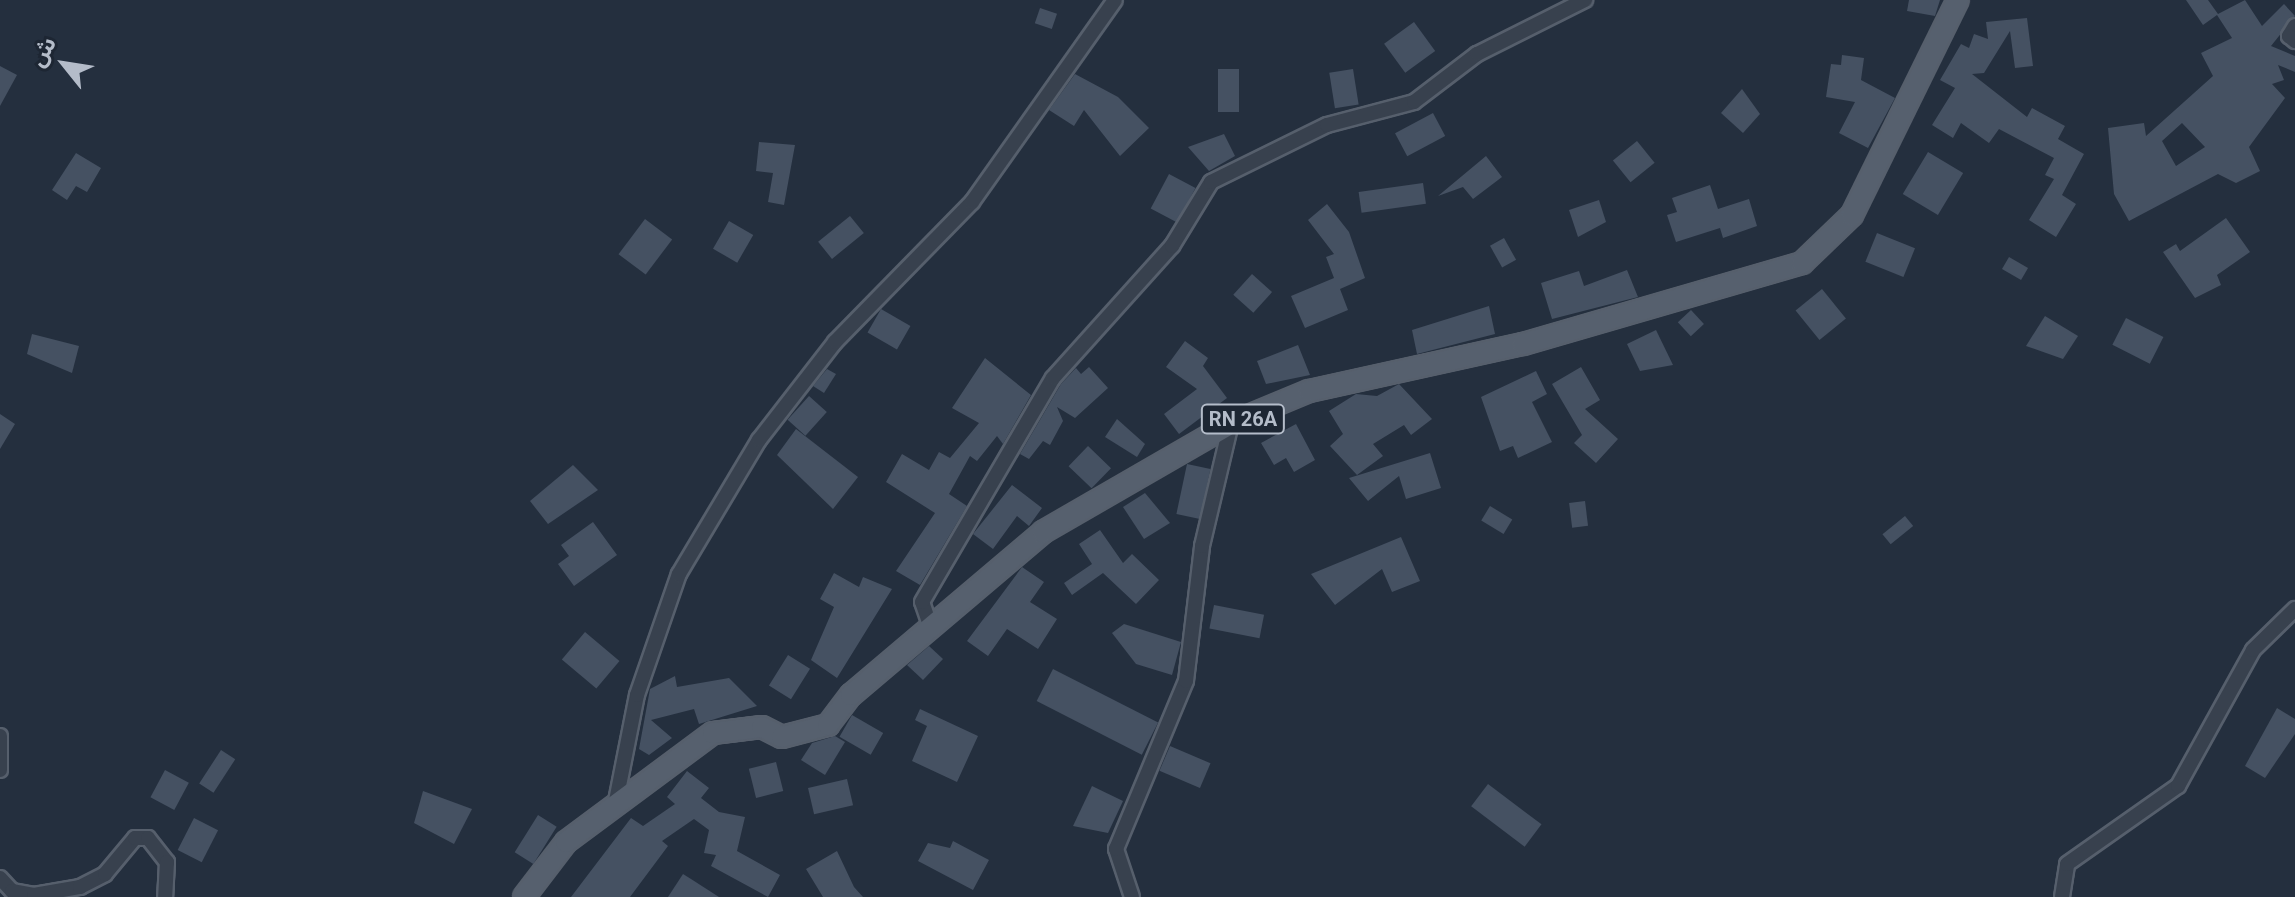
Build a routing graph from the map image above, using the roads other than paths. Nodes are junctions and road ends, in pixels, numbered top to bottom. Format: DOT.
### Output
graph roads {
  1 [pos="1115,0"];
  2 [pos="1585,0"];
  3 [pos="1958,0"];
  4 [pos="2295,26"];
  5 [pos="2295,41"];
  6 [pos="1232,423"];
  7 [pos="2295,609"];
  8 [pos="930,625"];
  9 [pos="0,736"];
  10 [pos="0,770"];
  11 [pos="615,806"];
  12 [pos="0,878"];
  13 [pos="165,897"];
  14 [pos="524,897"];
  15 [pos="1132,897"];
  16 [pos="2062,897"];
  1 -- 11 [label="street"];
  2 -- 8 [label="street"];
  3 -- 6 [label="main road, RN 26A"];
  4 -- 5 [label="street"];
  6 -- 8 [label="main road, RN 26A"];
  6 -- 15 [label="street"];
  7 -- 16 [label="street"];
  8 -- 11 [label="main road, RN 26A"];
  9 -- 10 [label="street"];
  11 -- 14 [label="main road, RN 26A"];
  12 -- 13 [label="street"];
}
